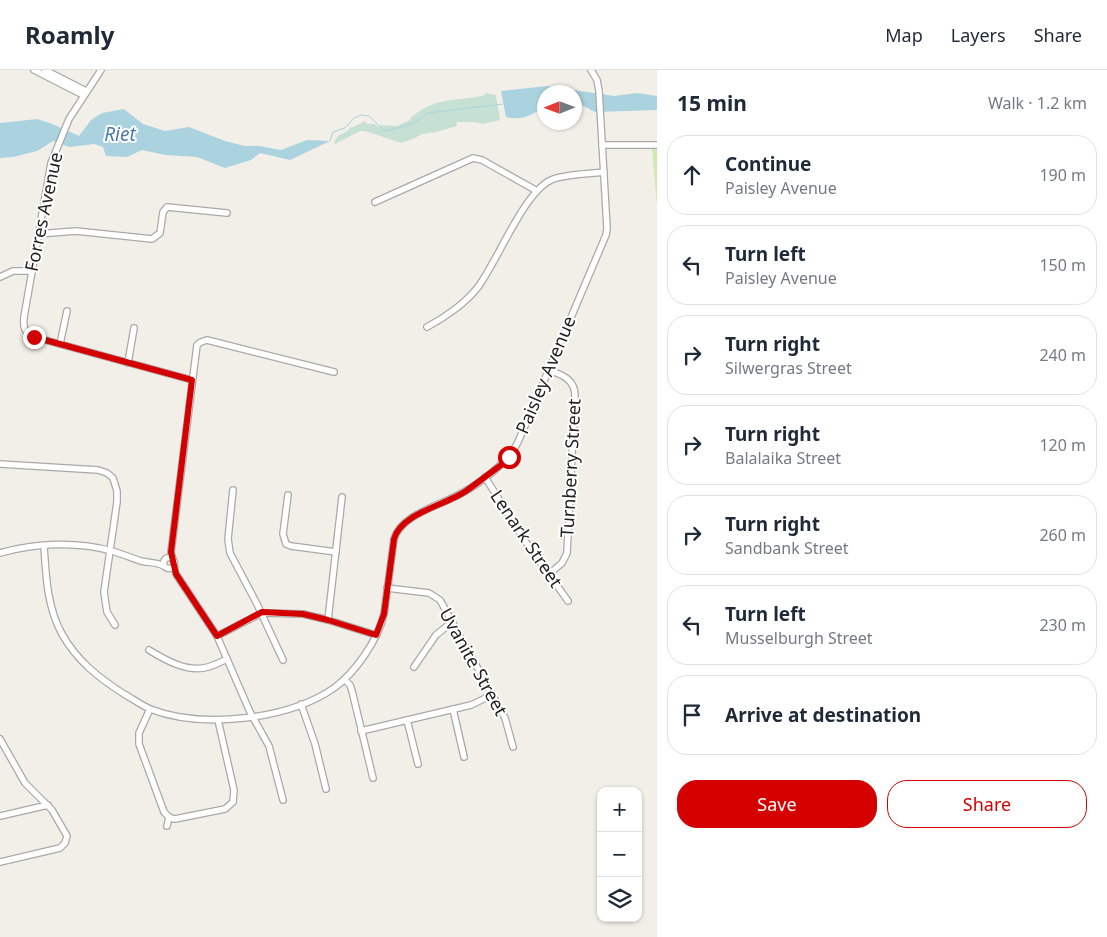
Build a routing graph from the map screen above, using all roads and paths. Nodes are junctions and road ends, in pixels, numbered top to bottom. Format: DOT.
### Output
graph roads {
  1 [pos="34,70"];
  2 [pos="45,70"];
  3 [pos="100,70"];
  4 [pos="591,70"];
  5 [pos="85,93"];
  6 [pos="602,145"];
  7 [pos="657,145"];
  8 [pos="604,172"];
  9 [pos="537,191"];
  10 [pos="375,202"];
  11 [pos="227,213"];
  12 [pos="38,234"];
  13 [pos="32,271"];
  14 [pos="0,277"];
  15 [pos="67,310"];
  16 [pos="427,327"];
  17 [pos="134,328"];
  18 [pos="60,344"];
  19 [pos="128,363"];
  20 [pos="549,370"];
  21 [pos="334,372"];
  22 [pos="192,380"];
  23 [pos="0,464"];
  24 [pos="485,477"];
  25 [pos="233,490"];
  26 [pos="288,495"];
  27 [pos="342,498"];
  28 [pos="44,546"];
  29 [pos="111,550"];
  30 [pos="1,551"];
  31 [pos="336,552"];
  32 [pos="167,563"];
  33 [pos="549,574"];
  34 [pos="388,588"];
  35 [pos="568,601"];
  36 [pos="262,612"];
  37 [pos="328,620"];
  38 [pos="452,622"];
  39 [pos="115,625"];
  40 [pos="376,635"];
  41 [pos="217,636"];
  42 [pos="149,650"];
  43 [pos="227,659"];
  44 [pos="283,660"];
  45 [pos="414,667"];
  46 [pos="345,680"];
  47 [pos="492,695"];
  48 [pos="301,704"];
  49 [pos="150,709"];
  50 [pos="453,709"];
  51 [pos="253,717"];
  52 [pos="218,720"];
  53 [pos="407,720"];
  54 [pos="361,731"];
  55 [pos="1,742"];
  56 [pos="513,747"];
  57 [pos="464,757"];
  58 [pos="418,764"];
  59 [pos="373,778"];
  60 [pos="326,789"];
  61 [pos="282,800"];
  62 [pos="48,805"];
  63 [pos="0,816"];
  64 [pos="169,817"];
  65 [pos="166,826"];
  66 [pos="0,862"];
  1 -- 5 [label="street"];
  2 -- 5 [label="street"];
  3 -- 5 [label="street, Forres Avenue"];
  4 -- 6 [label="street, Paisley Avenue"];
  5 -- 12 [label="street, Forres Avenue"];
  6 -- 7 [label="street"];
  6 -- 8 [label="street, Paisley Avenue"];
  8 -- 9 [label="street"];
  8 -- 20 [label="street, Paisley Avenue"];
  9 -- 10 [label="street"];
  9 -- 16 [label="street"];
  11 -- 12 [label="street"];
  12 -- 13 [label="street, Forres Avenue"];
  13 -- 14 [label="street"];
  13 -- 18 [label="street, Forres Avenue"];
  15 -- 18 [label="street"];
  17 -- 19 [label="street"];
  18 -- 19 [label="street"];
  19 -- 22 [label="street"];
  20 -- 24 [label="street, Paisley Avenue"];
  20 -- 33 [label="street, Turnberry Street"];
  21 -- 22 [label="street"];
  22 -- 32 [label="street"];
  23 -- 29 [label="street"];
  24 -- 33 [label="street, Lenark Street"];
  24 -- 34 [label="street, Paisley Avenue"];
  25 -- 36 [label="street"];
  26 -- 31 [label="street"];
  27 -- 31 [label="street"];
  28 -- 29 [label="street"];
  28 -- 30 [label="street"];
  28 -- 49 [label="street, Paisley Avenue"];
  29 -- 32 [label="street"];
  29 -- 39 [label="street"];
  31 -- 37 [label="street"];
  32 -- 41 [label="street"];
  33 -- 35 [label="street, Lenark Street"];
  34 -- 38 [label="street, Uvanite Street"];
  34 -- 40 [label="street, Paisley Avenue"];
  36 -- 37 [label="street"];
  36 -- 41 [label="street"];
  36 -- 44 [label="street"];
  37 -- 40 [label="street"];
  38 -- 45 [label="street"];
  38 -- 47 [label="street, Uvanite Street"];
  40 -- 46 [label="street, Paisley Avenue"];
  41 -- 43 [label="street"];
  42 -- 43 [label="street"];
  43 -- 51 [label="street"];
  46 -- 48 [label="street, Paisley Avenue"];
  46 -- 54 [label="street"];
  47 -- 50 [label="street"];
  47 -- 56 [label="street, Uvanite Street"];
  48 -- 51 [label="street, Paisley Avenue"];
  48 -- 60 [label="street"];
  49 -- 52 [label="street, Paisley Avenue"];
  49 -- 64 [label="street"];
  50 -- 53 [label="street"];
  50 -- 57 [label="street"];
  51 -- 52 [label="street, Paisley Avenue"];
  51 -- 61 [label="street"];
  52 -- 64 [label="street"];
  53 -- 54 [label="street"];
  53 -- 58 [label="street"];
  54 -- 59 [label="street"];
  55 -- 62 [label="street"];
  62 -- 63 [label="street"];
  62 -- 66 [label="street"];
  64 -- 65 [label="street"];
}
